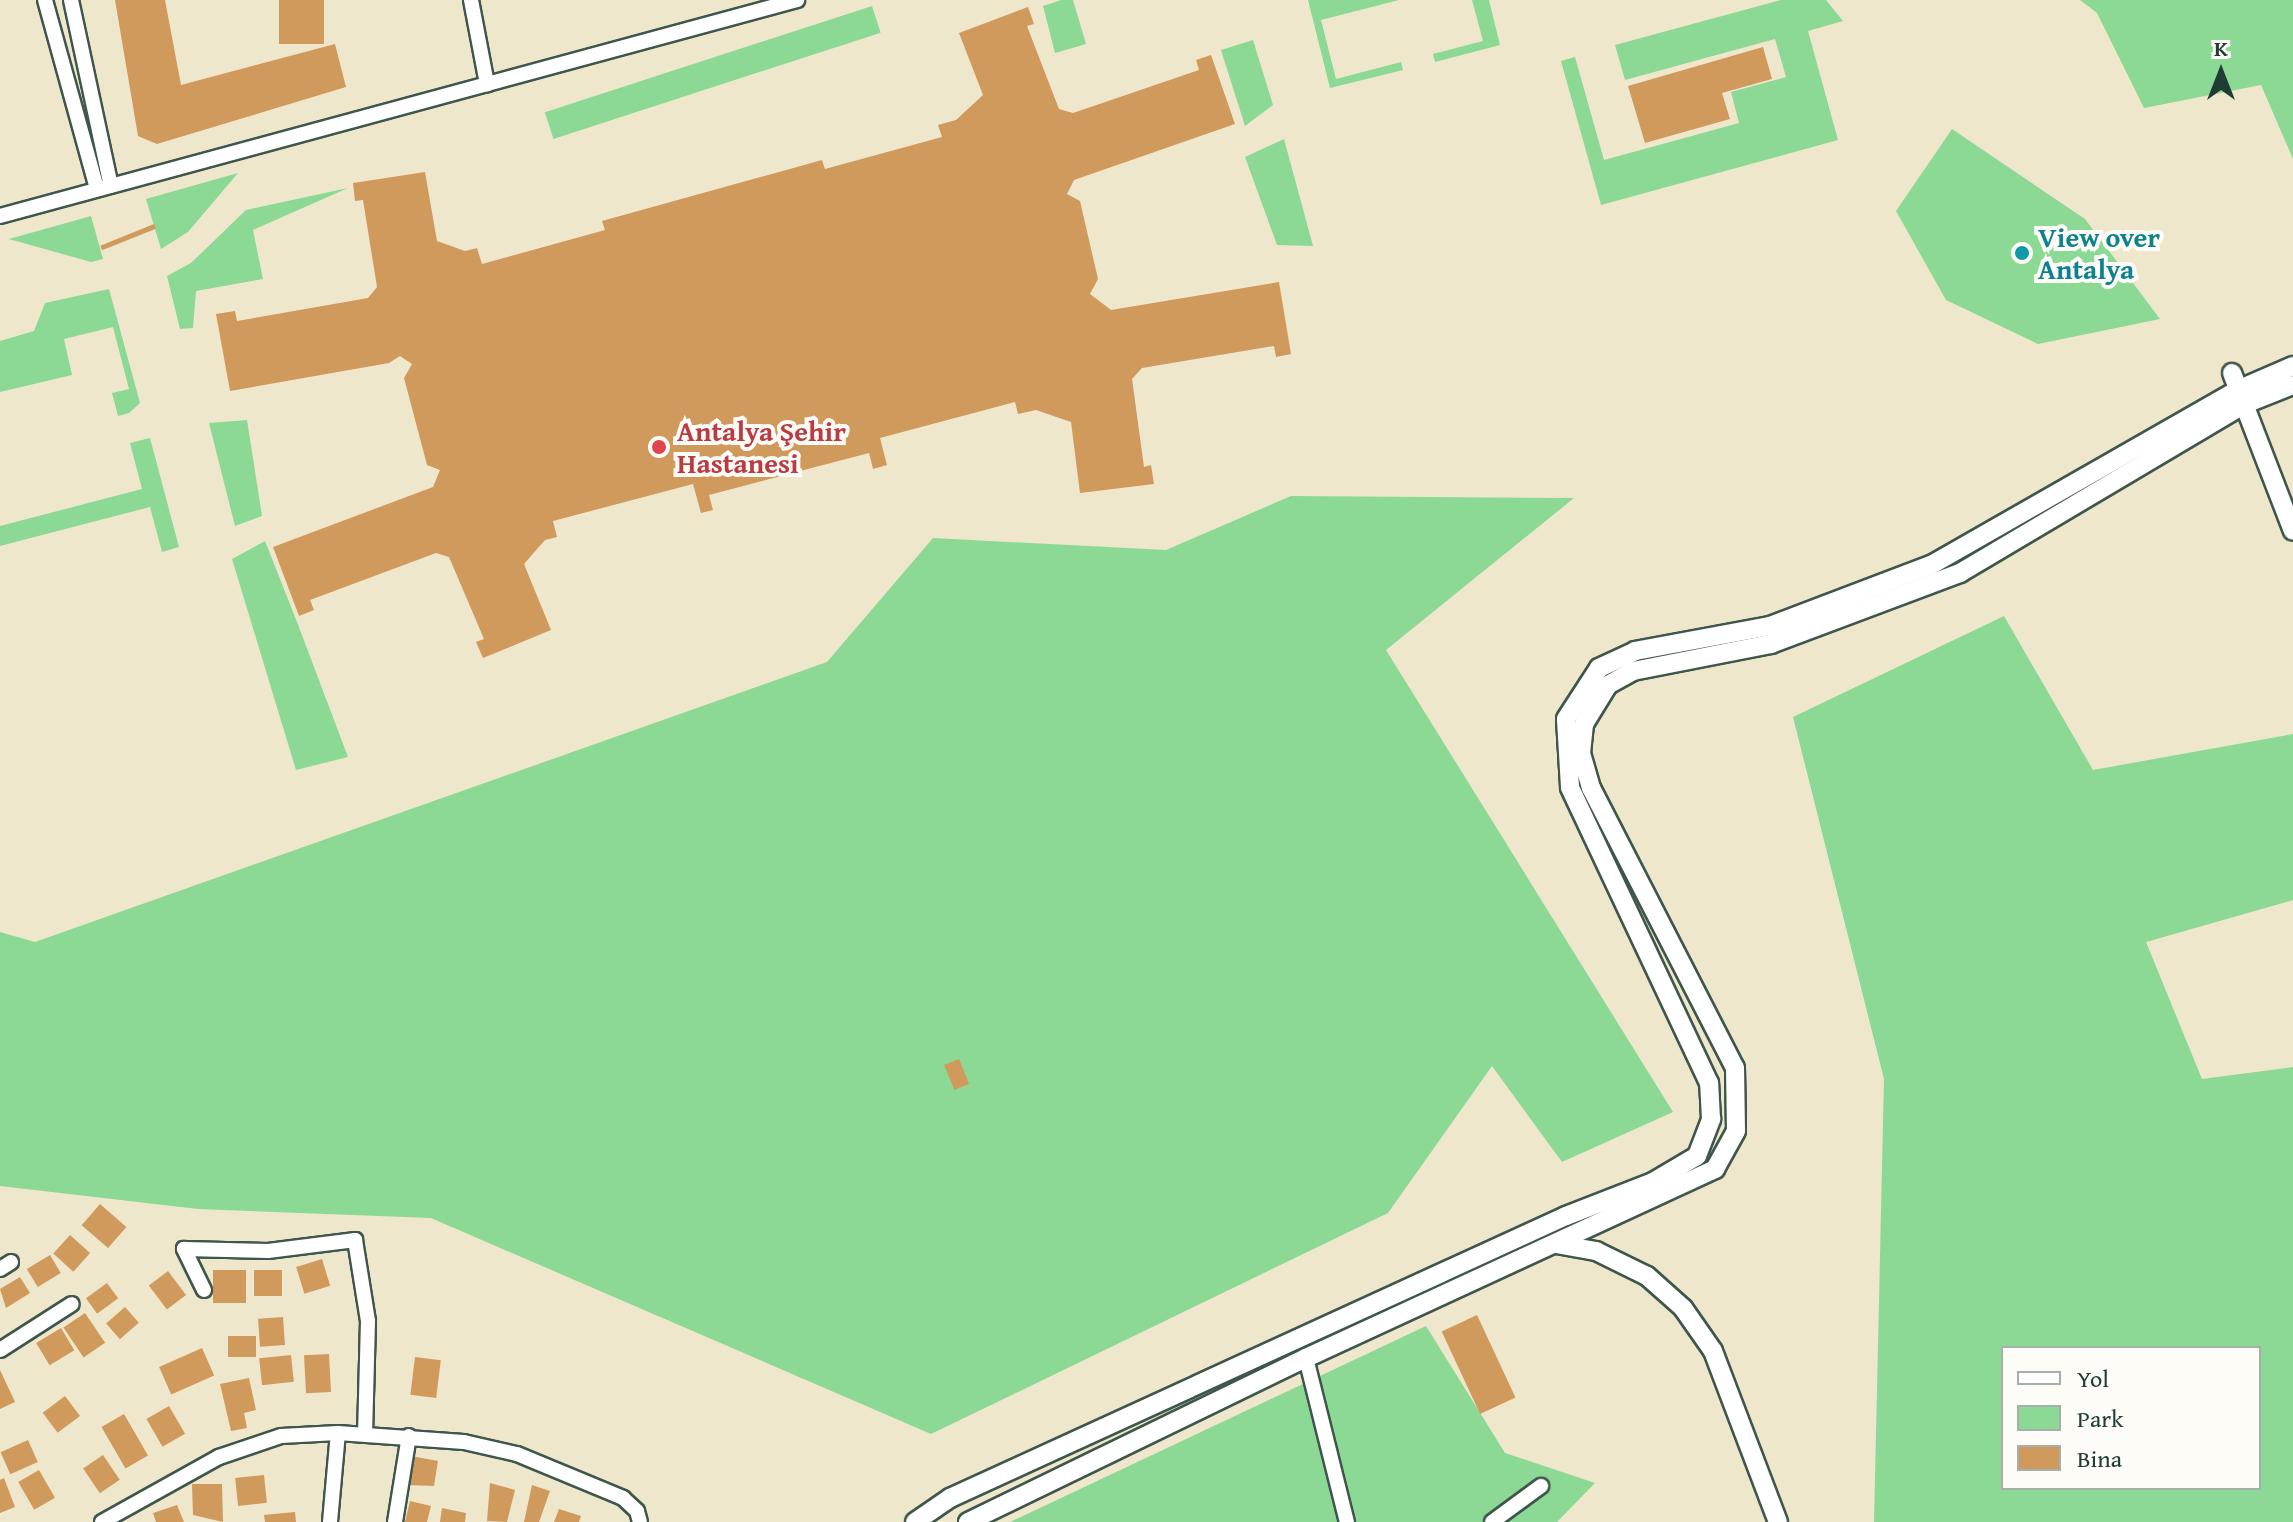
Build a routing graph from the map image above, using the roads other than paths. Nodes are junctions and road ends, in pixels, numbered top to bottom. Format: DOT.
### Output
graph roads {
  1 [pos="45,0"];
  2 [pos="71,0"];
  3 [pos="471,0"];
  4 [pos="797,0"];
  5 [pos="747,7"];
  6 [pos="487,84"];
  7 [pos="104,188"];
  8 [pos="0,216"];
  9 [pos="2293,366"];
  10 [pos="2293,385"];
  11 [pos="2239,388"];
  12 [pos="2293,531"];
  13 [pos="1555,1244"];
  14 [pos="204,1290"];
  15 [pos="72,1304"];
  16 [pos="0,1350"];
  17 [pos="1306,1358"];
  18 [pos="338,1433"];
  19 [pos="365,1434"];
  20 [pos="409,1436"];
  21 [pos="1541,1486"];
  22 [pos="102,1522"];
  23 [pos="330,1522"];
  24 [pos="395,1522"];
  25 [pos="640,1522"];
  26 [pos="915,1522"];
  27 [pos="968,1522"];
  28 [pos="1347,1522"];
  29 [pos="1492,1522"];
  30 [pos="1778,1522"];
  1 -- 7 [label="street"];
  2 -- 7 [label="street"];
  3 -- 6 [label="street"];
  4 -- 5 [label="street"];
  5 -- 6 [label="street"];
  6 -- 7 [label="street"];
  7 -- 8 [label="street"];
  9 -- 11 [label="street"];
  10 -- 11 [label="street"];
  11 -- 12 [label="street"];
  11 -- 13 [label="street"];
  11 -- 26 [label="street"];
  13 -- 17 [label="street"];
  13 -- 30 [label="street"];
  14 -- 19 [label="street"];
  15 -- 16 [label="street"];
  17 -- 27 [label="street"];
  17 -- 28 [label="street"];
  18 -- 19 [label="street"];
  18 -- 22 [label="street"];
  18 -- 23 [label="street"];
  19 -- 20 [label="street"];
  20 -- 24 [label="street"];
  20 -- 25 [label="street"];
  21 -- 29 [label="street"];
}
